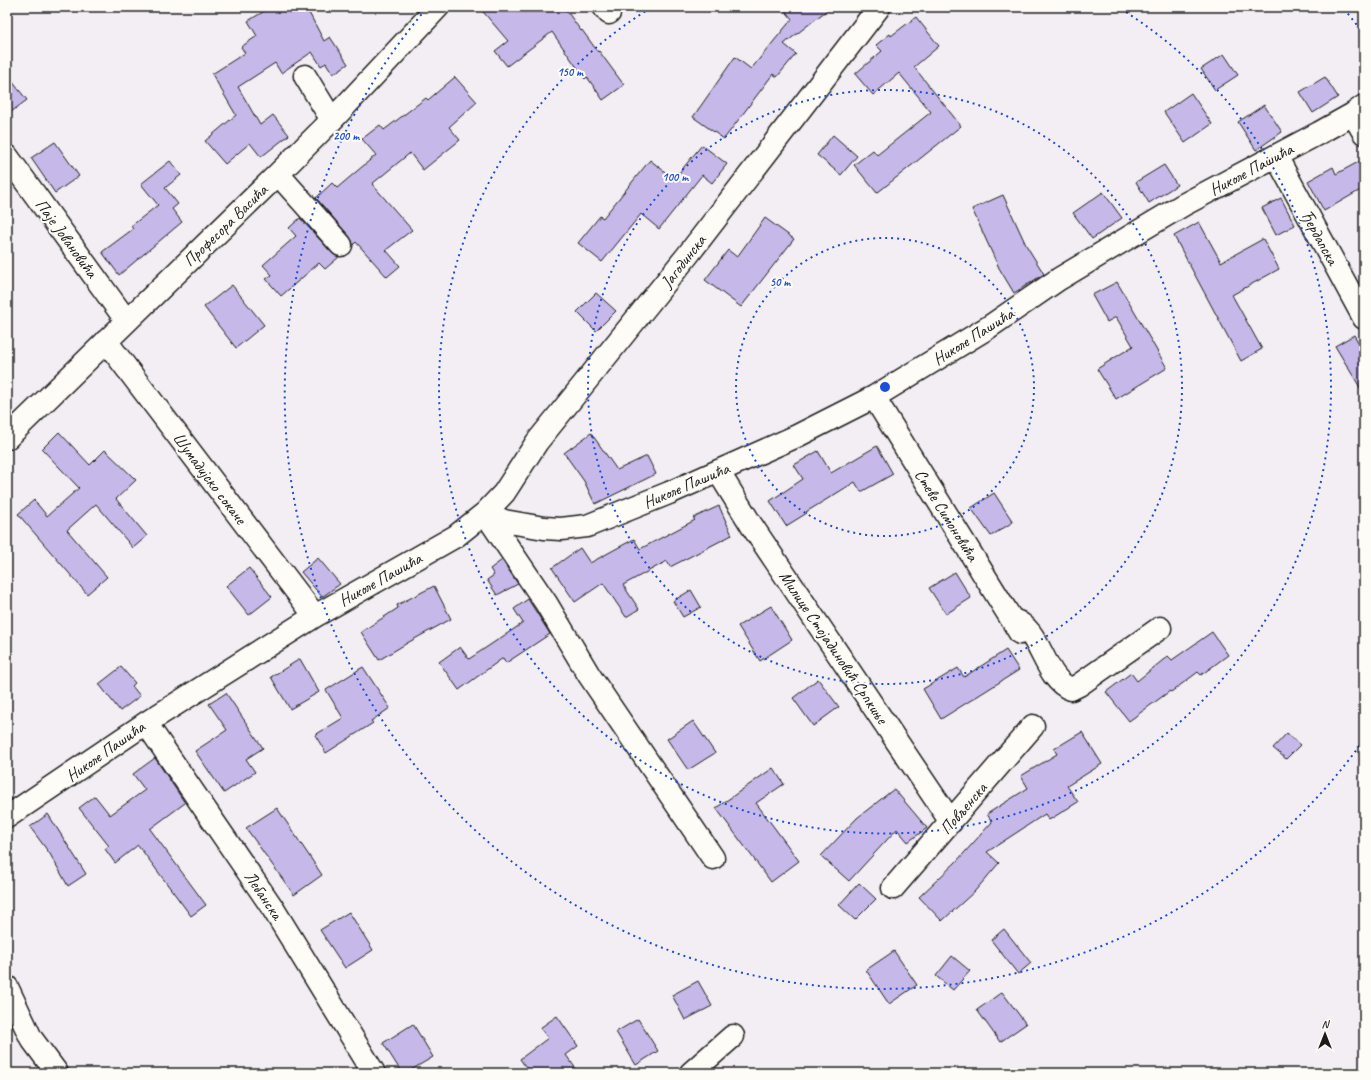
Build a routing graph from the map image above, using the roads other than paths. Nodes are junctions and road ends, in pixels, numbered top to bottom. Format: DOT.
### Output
graph roads {
  1 [pos="438,7"];
  2 [pos="878,7"];
  3 [pos="304,76"];
  4 [pos="1359,110"];
  5 [pos="332,120"];
  6 [pos="1364,134"];
  7 [pos="7,156"];
  8 [pos="1276,156"];
  9 [pos="278,174"];
  10 [pos="341,245"];
  11 [pos="1364,318"];
  12 [pos="126,320"];
  13 [pos="106,340"];
  14 [pos="874,397"];
  15 [pos="7,438"];
  16 [pos="718,471"];
  17 [pos="485,513"];
  18 [pos="315,616"];
  19 [pos="1160,628"];
  20 [pos="146,723"];
  21 [pos="1033,726"];
  22 [pos="7,817"];
  23 [pos="951,822"];
  24 [pos="713,858"];
  25 [pos="893,888"];
  26 [pos="7,986"];
  27 [pos="732,1036"];
  28 [pos="57,1073"];
  29 [pos="374,1073"];
  30 [pos="691,1073"];
  1 -- 5 [label="street, Професора Васића"];
  2 -- 17 [label="street, Јагодинска"];
  3 -- 5 [label="street"];
  4 -- 6 [label="street"];
  4 -- 8 [label="street, Николе Пашића"];
  5 -- 9 [label="street, Професора Васића"];
  7 -- 12 [label="street, Паје Јовановића"];
  8 -- 11 [label="street, Ђердапска"];
  8 -- 14 [label="street, Николе Пашића"];
  9 -- 10 [label="street"];
  9 -- 12 [label="street, Професора Васића"];
  12 -- 13 [label="street, Професора Васића"];
  13 -- 15 [label="street, Професора Васића"];
  13 -- 18 [label="street, Шумадијско сокаче"];
  14 -- 16 [label="street, Николе Пашића"];
  14 -- 19 [label="street, Стеве Симоновића"];
  16 -- 17 [label="street, Николе Пашића"];
  16 -- 23 [label="street, Милице Стојадиновић Српкиње"];
  17 -- 18 [label="street, Николе Пашића"];
  17 -- 24 [label="street"];
  18 -- 20 [label="street, Николе Пашића"];
  20 -- 22 [label="street, Николе Пашића"];
  20 -- 29 [label="street, Лебанска"];
  21 -- 23 [label="street, Повљенска"];
  23 -- 25 [label="street, Повљенска"];
  26 -- 28 [label="street"];
  27 -- 30 [label="street"];
}
